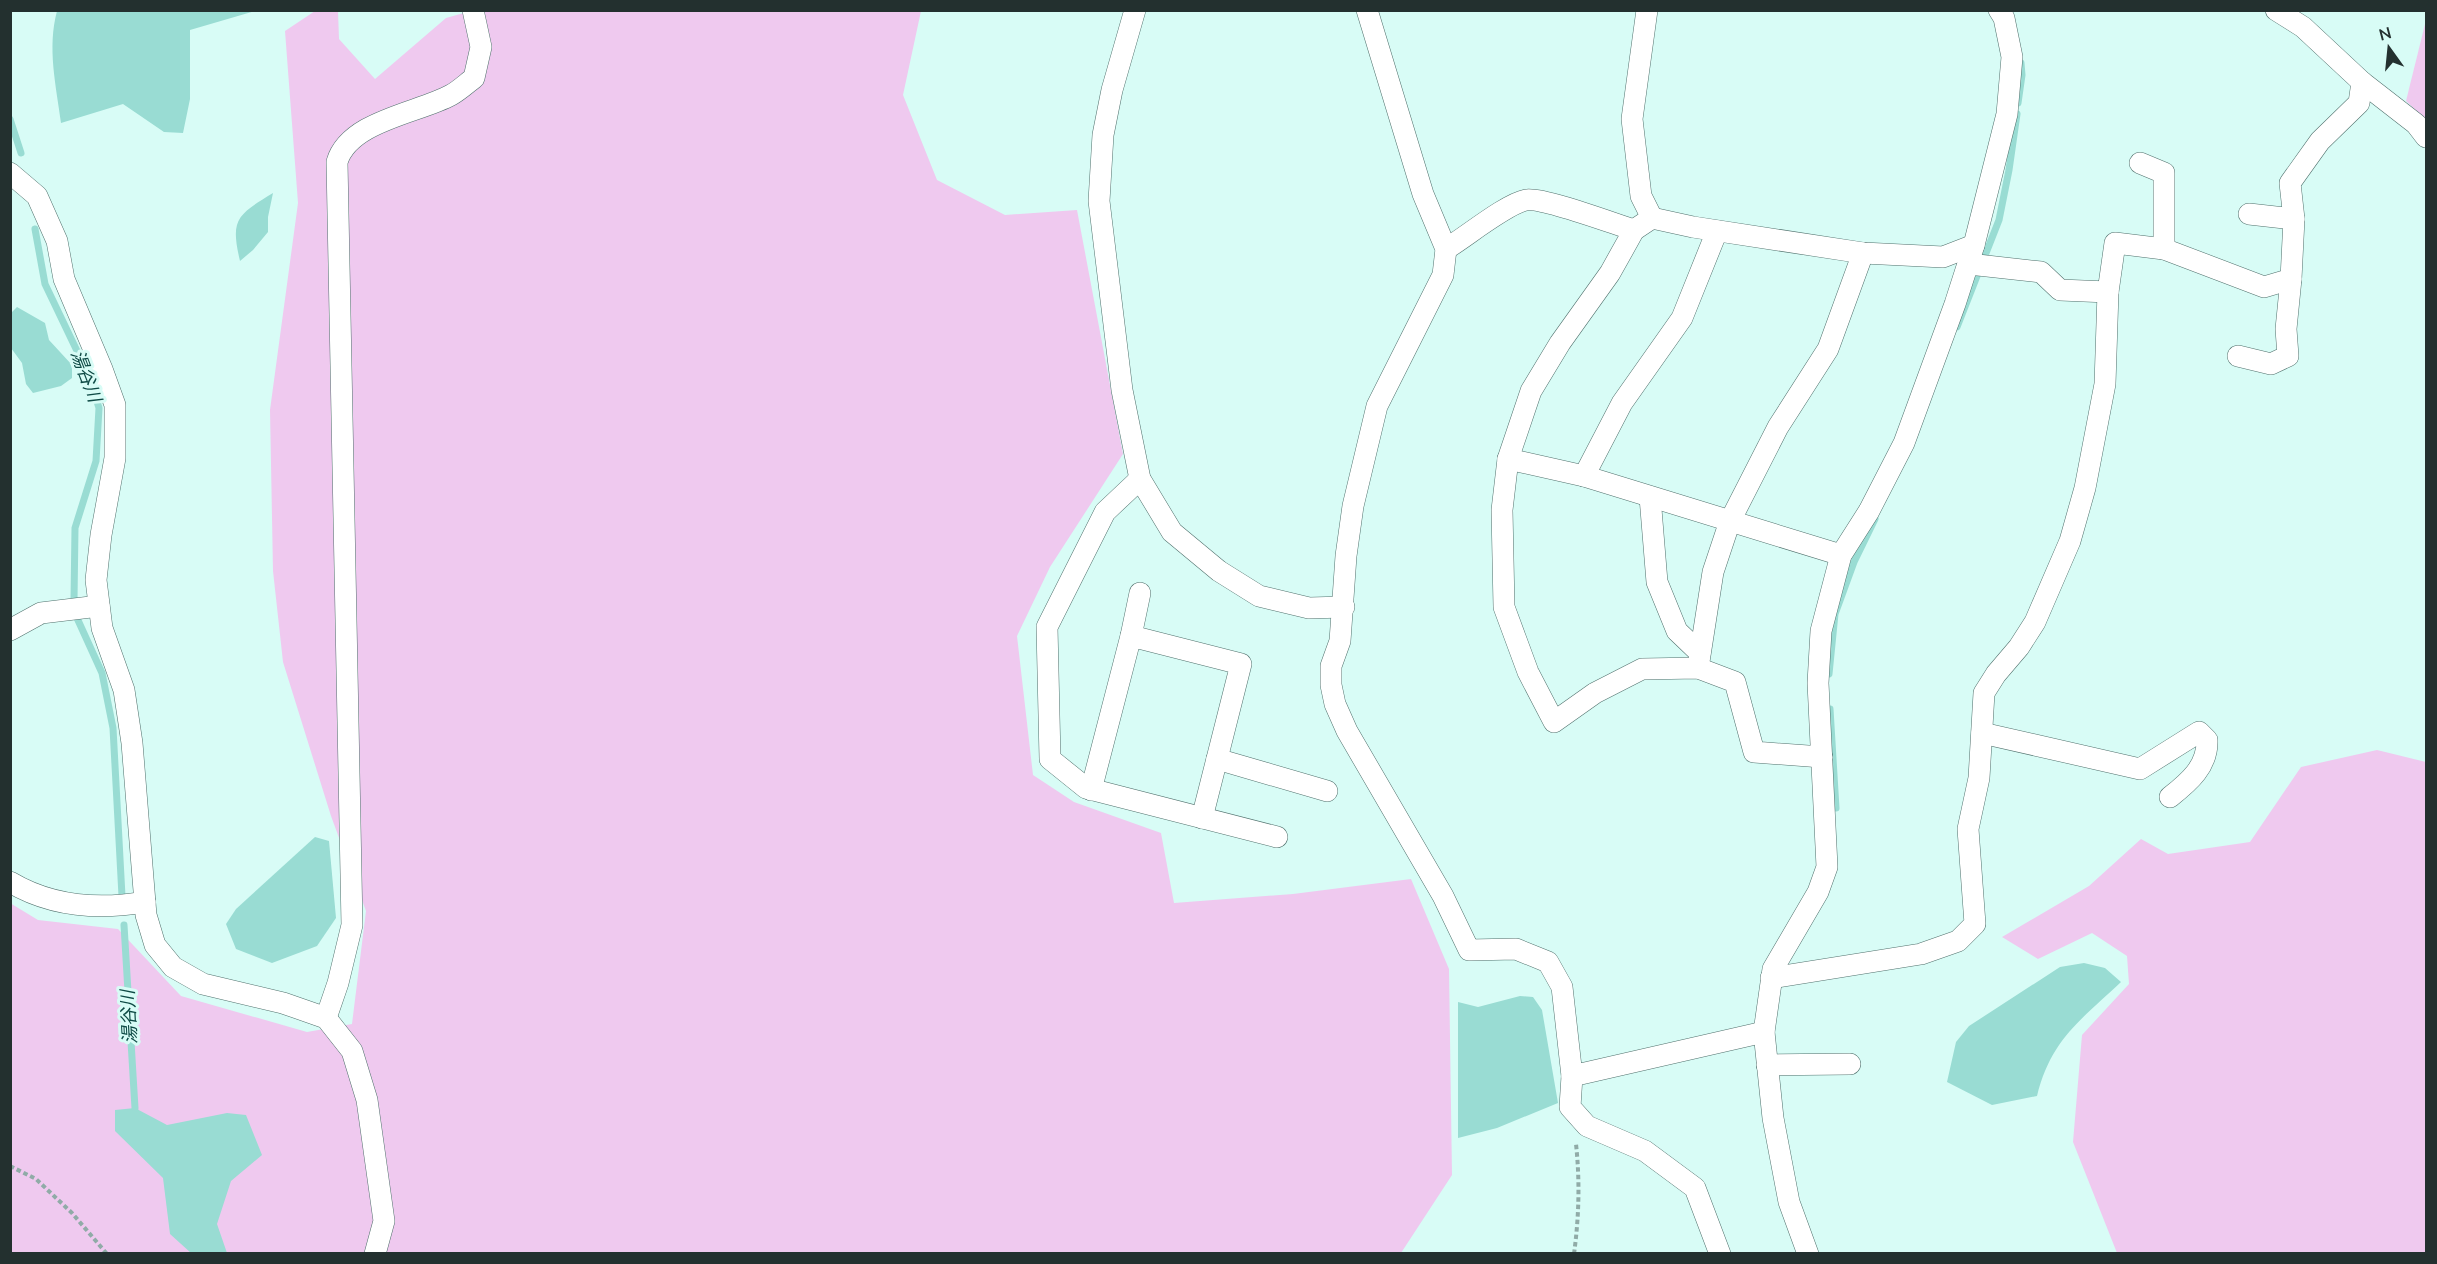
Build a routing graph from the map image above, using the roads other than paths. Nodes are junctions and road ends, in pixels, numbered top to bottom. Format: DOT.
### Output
graph roads {
  1 [pos="472,10"];
  2 [pos="1135,10"];
  3 [pos="1367,10"];
  4 [pos="1647,10"];
  5 [pos="1999,10"];
  6 [pos="2276,10"];
  7 [pos="2306,19"];
  8 [pos="2362,82"];
  9 [pos="2427,137"];
  10 [pos="2139,163"];
  11 [pos="10,173"];
  12 [pos="2249,214"];
  13 [pos="1652,218"];
  14 [pos="2295,219"];
  15 [pos="1634,230"];
  16 [pos="1717,231"];
  17 [pos="1446,249"];
  18 [pos="2164,249"];
  19 [pos="1863,253"];
  20 [pos="1971,254"];
  21 [pos="2291,279"];
  22 [pos="2108,292"];
  23 [pos="2238,356"];
  24 [pos="1508,459"];
  25 [pos="1584,476"];
  26 [pos="1140,479"];
  27 [pos="1650,496"];
  28 [pos="1730,521"];
  29 [pos="1841,555"];
  30 [pos="1140,593"];
  31 [pos="99,606"];
  32 [pos="1344,607"];
  33 [pos="10,630"];
  34 [pos="1131,636"];
  35 [pos="1699,661"];
  36 [pos="1982,733"];
  37 [pos="1822,757"];
  38 [pos="1217,759"];
  39 [pos="1091,790"];
  40 [pos="1327,791"];
  41 [pos="2170,797"];
  42 [pos="1202,818"];
  43 [pos="1277,837"];
  44 [pos="10,882"];
  45 [pos="145,902"];
  46 [pos="1771,978"];
  47 [pos="326,1018"];
  48 [pos="1764,1032"];
  49 [pos="1850,1064"];
  50 [pos="1767,1065"];
  51 [pos="1572,1076"];
  52 [pos="375,1254"];
  53 [pos="1720,1254"];
  54 [pos="1808,1254"];
  1 -- 47 [label="street"];
  2 -- 26 [label="street"];
  3 -- 17 [label="street"];
  4 -- 13 [label="street"];
  5 -- 20 [label="street"];
  6 -- 7 [label="street"];
  7 -- 8 [label="street"];
  8 -- 9 [label="street"];
  8 -- 14 [label="street"];
  10 -- 18 [label="street"];
  11 -- 31 [label="street"];
  12 -- 14 [label="street"];
  13 -- 15 [label="street"];
  13 -- 16 [label="street"];
  14 -- 21 [label="street"];
  15 -- 17 [label="street"];
  15 -- 24 [label="street"];
  16 -- 19 [label="street"];
  16 -- 25 [label="street"];
  17 -- 32 [label="street"];
  18 -- 21 [label="street"];
  18 -- 22 [label="street"];
  19 -- 20 [label="street"];
  19 -- 28 [label="street"];
  20 -- 22 [label="street"];
  20 -- 29 [label="street"];
  21 -- 23 [label="street"];
  22 -- 36 [label="street"];
  24 -- 25 [label="street"];
  24 -- 35 [label="street"];
  25 -- 27 [label="street"];
  26 -- 32 [label="street"];
  26 -- 39 [label="street"];
  27 -- 28 [label="street"];
  27 -- 35 [label="street"];
  28 -- 29 [label="street"];
  28 -- 35 [label="street"];
  29 -- 37 [label="street"];
  30 -- 34 [label="street"];
  31 -- 33 [label="street"];
  31 -- 45 [label="street"];
  32 -- 51 [label="street"];
  34 -- 38 [label="street"];
  34 -- 39 [label="street"];
  35 -- 37 [label="street"];
  36 -- 41 [label="street"];
  36 -- 46 [label="street"];
  37 -- 46 [label="street"];
  38 -- 40 [label="street"];
  38 -- 42 [label="street"];
  39 -- 42 [label="street"];
  42 -- 43 [label="street"];
  44 -- 45 [label="street"];
  45 -- 47 [label="street"];
  46 -- 48 [label="street"];
  47 -- 52 [label="street"];
  48 -- 50 [label="street"];
  48 -- 51 [label="street"];
  49 -- 50 [label="street"];
  50 -- 54 [label="street"];
  51 -- 53 [label="street"];
}
